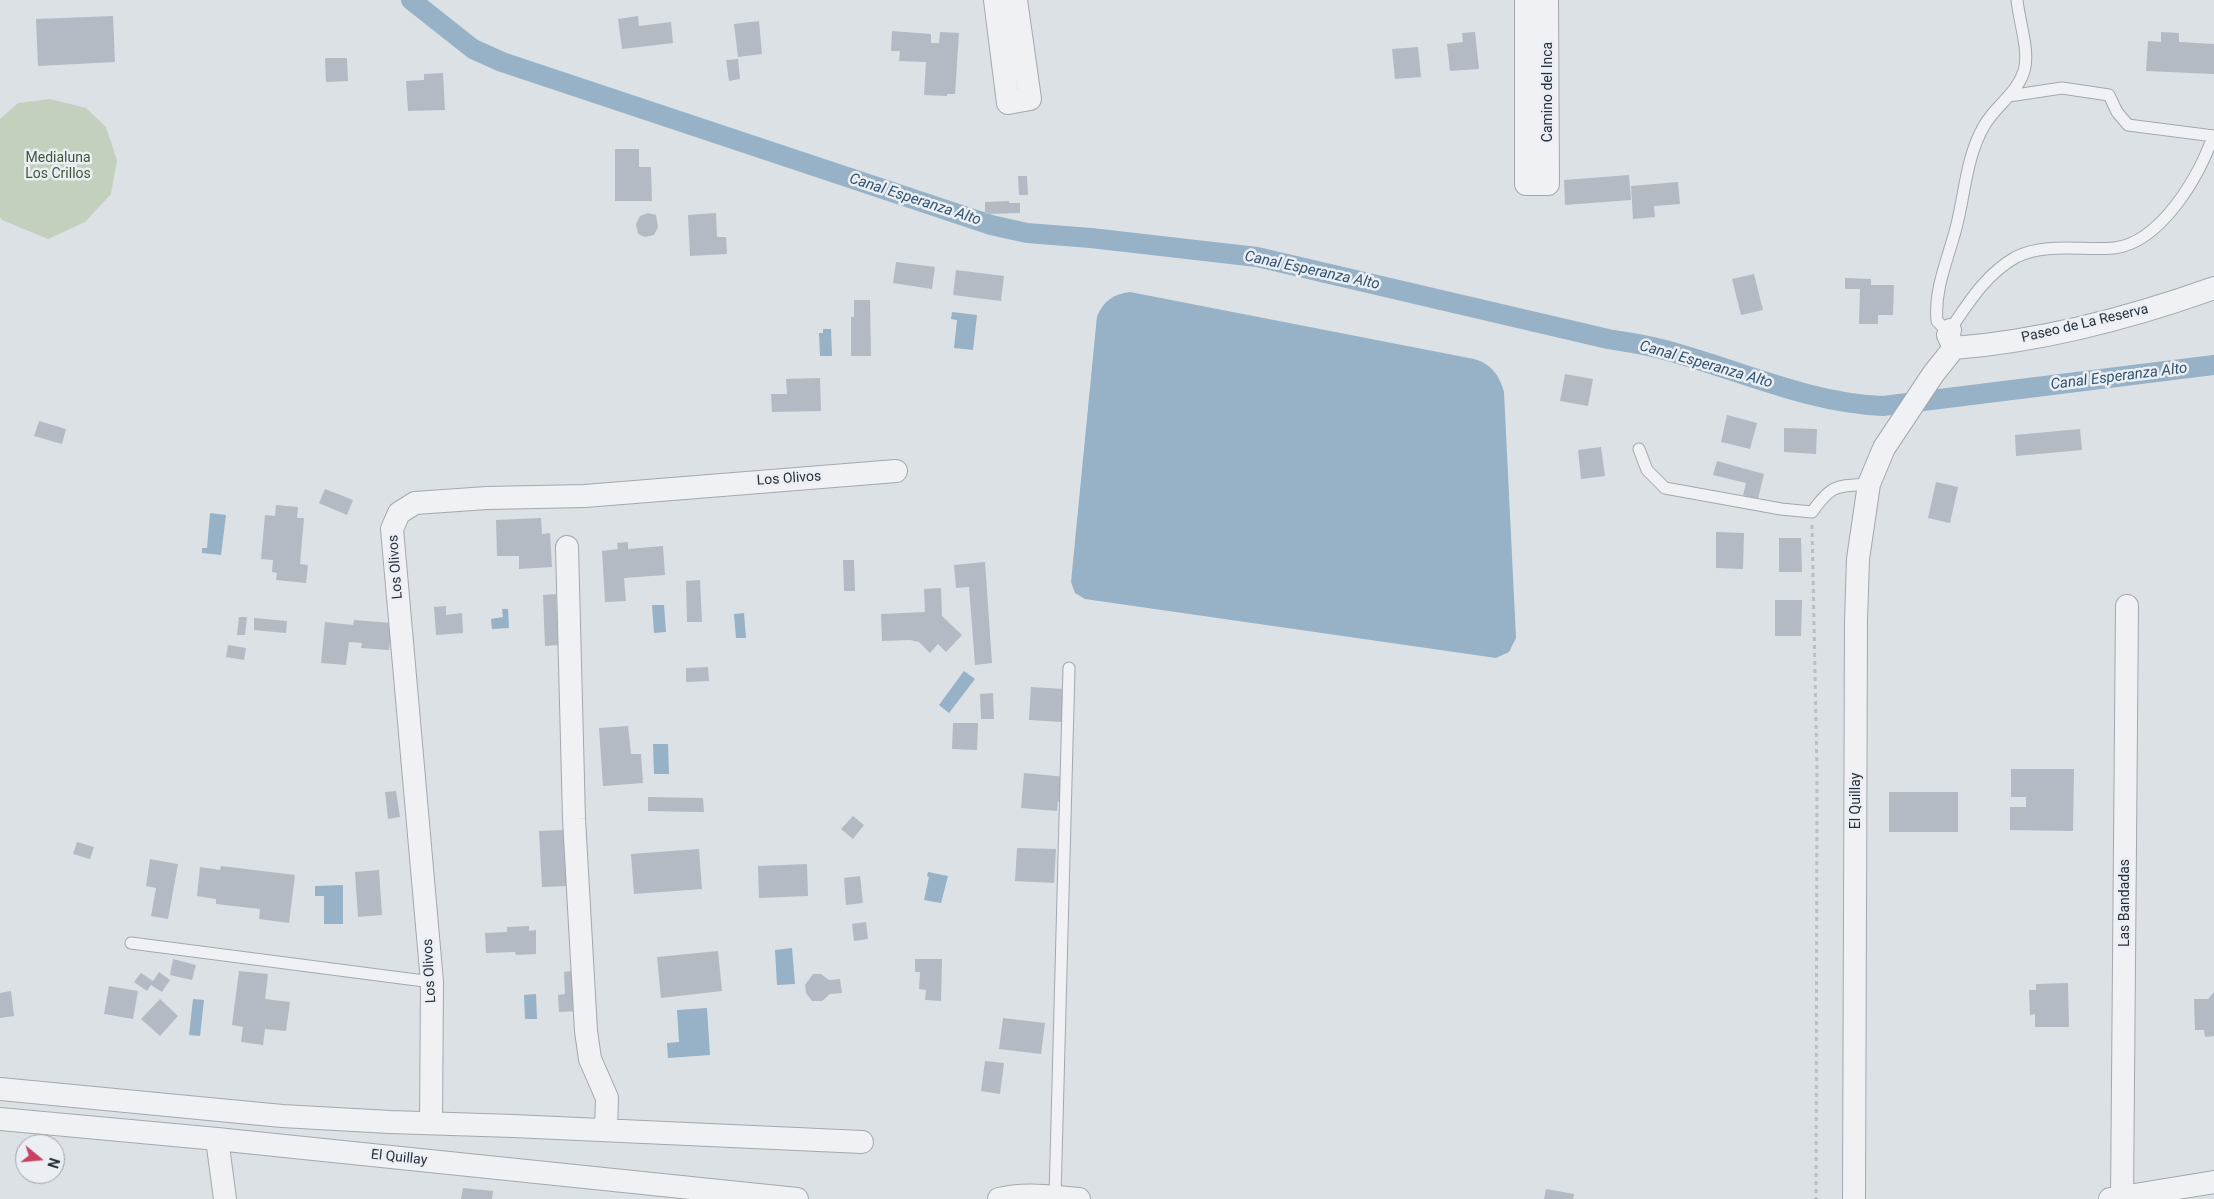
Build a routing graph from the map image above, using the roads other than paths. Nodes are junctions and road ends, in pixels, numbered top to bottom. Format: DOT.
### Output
graph roads {
  1 [pos="995,0"];
  2 [pos="1016,0"];
  3 [pos="1526,0"];
  4 [pos="1547,0"];
  5 [pos="2016,0"];
  6 [pos="2009,96"];
  7 [pos="2214,136"];
  8 [pos="2214,288"];
  9 [pos="1952,339"];
  10 [pos="1639,449"];
  11 [pos="896,471"];
  12 [pos="1868,484"];
  13 [pos="567,547"];
  14 [pos="2127,606"];
  15 [pos="1069,668"];
  16 [pos="131,943"];
  17 [pos="432,982"];
  18 [pos="0,1089"];
  19 [pos="0,1119"];
  20 [pos="432,1122"];
  21 [pos="606,1130"];
  22 [pos="217,1139"];
  23 [pos="862,1142"];
  24 [pos="2214,1182"];
  25 [pos="663,1192"];
  26 [pos="1055,1197"];
  27 [pos="2118,1198"];
  28 [pos="225,1199"];
  29 [pos="797,1199"];
  30 [pos="999,1199"];
  31 [pos="1079,1199"];
  32 [pos="1854,1199"];
  1 -- 2 [label="street"];
  3 -- 4 [label="street, Camino del Inca"];
  5 -- 6 [label="lane"];
  6 -- 7 [label="lane"];
  6 -- 9 [label="lane"];
  7 -- 9 [label="lane"];
  8 -- 9 [label="street, Paseo de La Reserva"];
  9 -- 12 [label="street, El Quillay"];
  10 -- 12 [label="lane"];
  11 -- 17 [label="street, Los Olivos"];
  12 -- 32 [label="street, El Quillay"];
  13 -- 21 [label="street"];
  14 -- 27 [label="street, Las Bandadas"];
  15 -- 26 [label="lane"];
  16 -- 17 [label="lane"];
  17 -- 20 [label="street, Los Olivos"];
  18 -- 20 [label="street"];
  19 -- 22 [label="street, El Quillay"];
  20 -- 21 [label="street"];
  21 -- 23 [label="street"];
  22 -- 25 [label="street, El Quillay"];
  22 -- 28 [label="street"];
  24 -- 27 [label="street"];
  25 -- 29 [label="street, El Quillay"];
  26 -- 30 [label="street"];
  26 -- 31 [label="street"];
}
